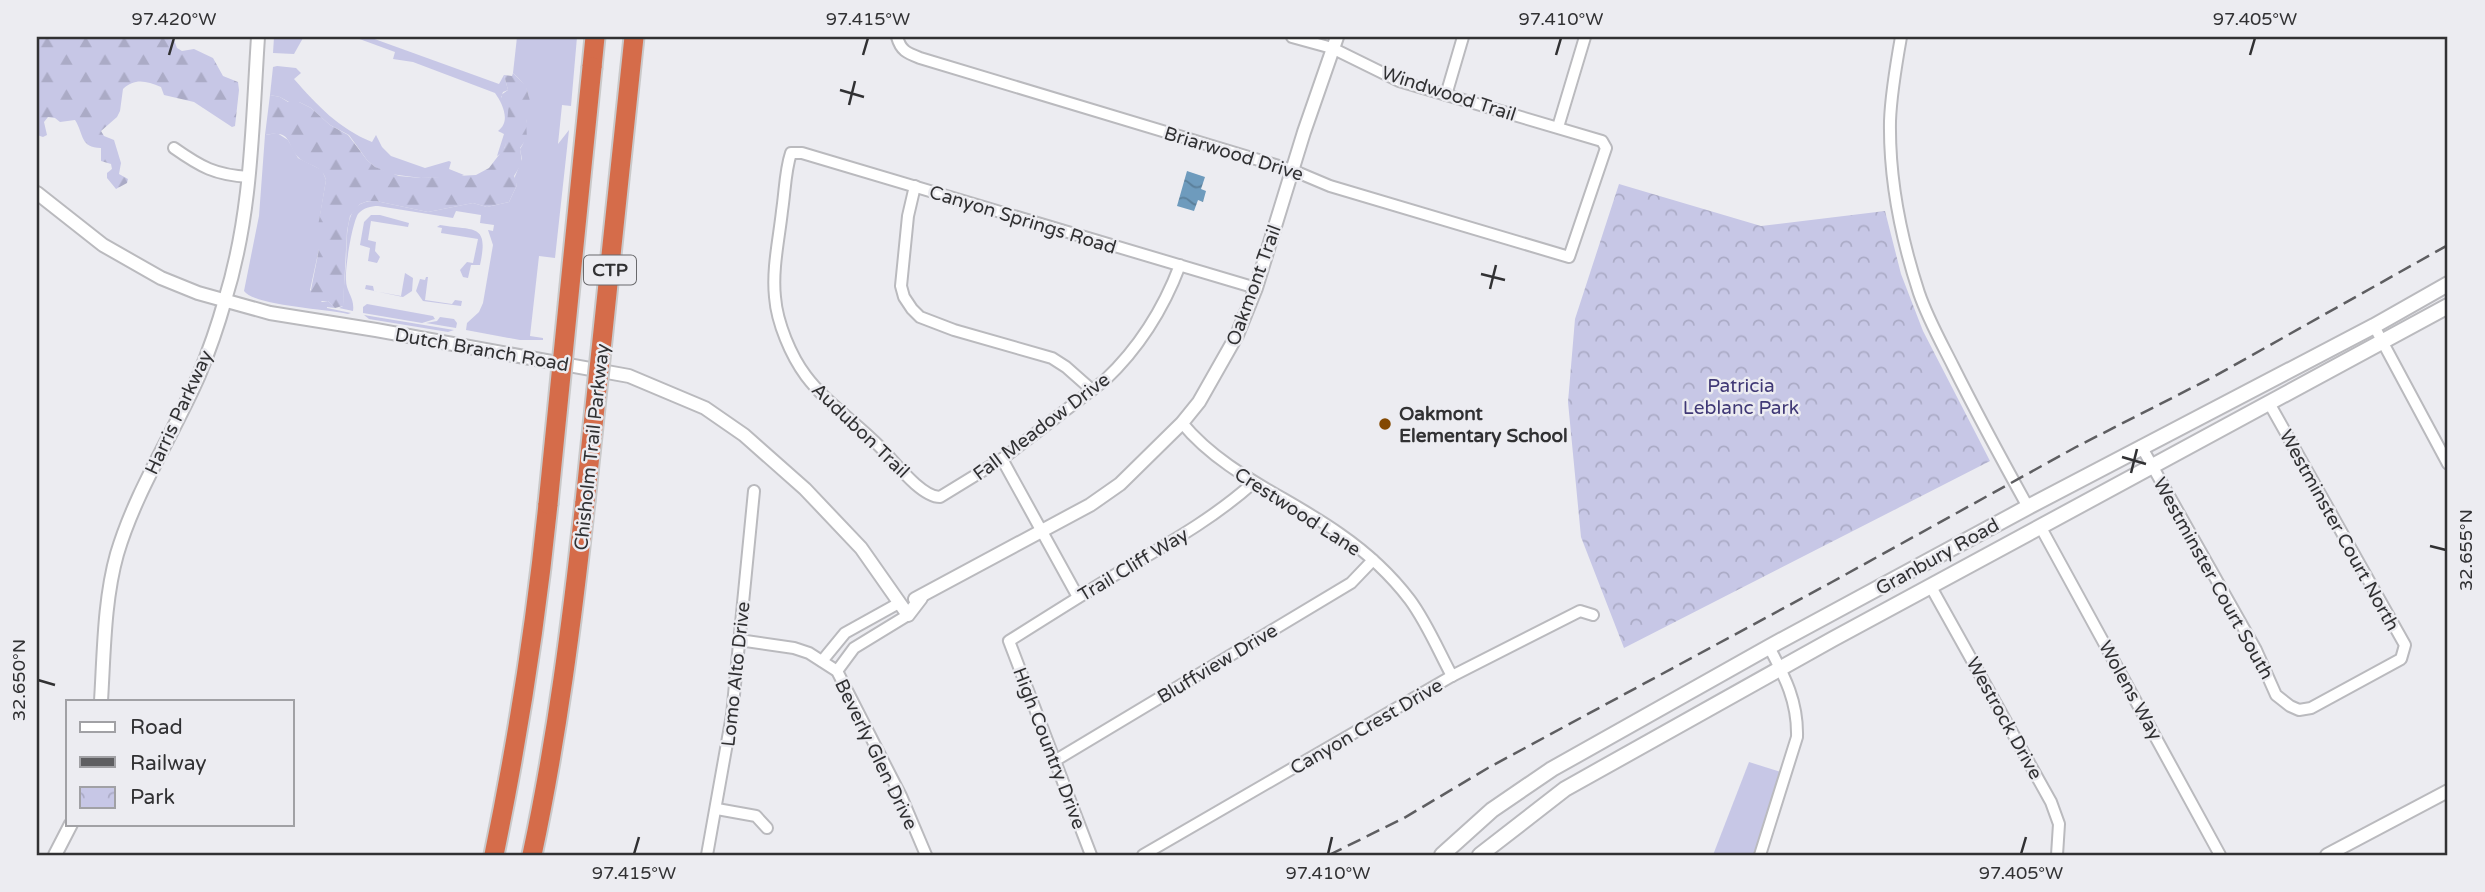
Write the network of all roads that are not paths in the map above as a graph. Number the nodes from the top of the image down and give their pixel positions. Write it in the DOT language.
graph roads {
  1 [pos="258,37"];
  2 [pos="595,37"];
  3 [pos="634,37"];
  4 [pos="1292,37"];
  5 [pos="1463,37"];
  6 [pos="1585,37"];
  7 [pos="1901,37"];
  8 [pos="899,42"];
  9 [pos="1334,43"];
  10 [pos="1446,95"];
  11 [pos="1559,127"];
  12 [pos="174,148"];
  13 [pos="790,153"];
  14 [pos="1293,170"];
  15 [pos="249,177"];
  16 [pos="915,186"];
  17 [pos="37,193"];
  18 [pos="1569,257"];
  19 [pos="1180,265"];
  20 [pos="2448,284"];
  21 [pos="1256,288"];
  22 [pos="225,302"];
  23 [pos="2448,306"];
  24 [pos="2374,326"];
  25 [pos="2382,341"];
  26 [pos="1092,390"];
  27 [pos="2269,403"];
  28 [pos="1182,423"];
  29 [pos="2141,446"];
  30 [pos="1002,459"];
  31 [pos="2448,464"];
  32 [pos="2152,466"];
  33 [pos="1253,483"];
  34 [pos="754,491"];
  35 [pos="931,497"];
  36 [pos="2028,506"];
  37 [pos="2074,508"];
  38 [pos="2040,526"];
  39 [pos="1042,530"];
  40 [pos="1999,549"];
  41 [pos="1373,560"];
  42 [pos="1931,587"];
  43 [pos="1078,597"];
  44 [pos="921,598"];
  45 [pos="899,603"];
  46 [pos="908,615"];
  47 [pos="1593,615"];
  48 [pos="739,640"];
  49 [pos="1009,641"];
  50 [pos="1769,648"];
  51 [pos="530,661"];
  52 [pos="822,662"];
  53 [pos="1780,668"];
  54 [pos="837,671"];
  55 [pos="1452,676"];
  56 [pos="101,700"];
  57 [pos="2290,706"];
  58 [pos="552,755"];
  59 [pos="1056,760"];
  60 [pos="1552,769"];
  61 [pos="1565,789"];
  62 [pos="2448,793"];
  63 [pos="717,809"];
  64 [pos="70,826"];
  65 [pos="767,828"];
  66 [pos="55,855"];
  67 [pos="481,855"];
  68 [pos="494,855"];
  69 [pos="532,855"];
  70 [pos="541,855"];
  71 [pos="707,855"];
  72 [pos="926,855"];
  73 [pos="1091,855"];
  74 [pos="1143,855"];
  75 [pos="1442,855"];
  76 [pos="1480,855"];
  77 [pos="1760,855"];
  78 [pos="2057,855"];
  79 [pos="2220,855"];
  80 [pos="2327,855"];
  1 -- 15 [label="street, Harris Parkway"];
  2 -- 51 [label="highway, Chisholm Trail Parkway / CTP, bridge"];
  3 -- 58 [label="highway, Chisholm Trail Parkway / CTP, bridge"];
  4 -- 9 [label="street, Windwood Trail"];
  5 -- 10 [label="street"];
  6 -- 11 [label="street"];
  7 -- 36 [label="street"];
  8 -- 14 [label="street, Briarwood Drive"];
  9 -- 10 [label="street, Windwood Trail"];
  9 -- 14 [label="street, Oakmont Trail"];
  10 -- 11 [label="street, Windwood Trail"];
  11 -- 18 [label="street, Windwood Trail"];
  12 -- 15 [label="street"];
  13 -- 16 [label="street, Canyon Springs Road"];
  13 -- 35 [label="street, Audubon Trail"];
  14 -- 18 [label="street, Briarwood Drive"];
  14 -- 21 [label="street, Oakmont Trail"];
  15 -- 22 [label="street, Harris Parkway"];
  16 -- 19 [label="street, Canyon Springs Road"];
  16 -- 26 [label="street"];
  17 -- 22 [label="street, Dutch Branch Road"];
  19 -- 21 [label="street, Canyon Springs Road"];
  19 -- 26 [label="street, Fall Meadow Drive"];
  20 -- 24 [label="main road, Granbury Road"];
  21 -- 28 [label="street, Oakmont Trail"];
  22 -- 45 [label="street, Dutch Branch Road"];
  22 -- 56 [label="street, Harris Parkway"];
  23 -- 25 [label="main road, Granbury Road"];
  24 -- 25 [label="street"];
  24 -- 29 [label="main road, Granbury Road"];
  25 -- 27 [label="main road, Granbury Road"];
  25 -- 31 [label="street"];
  26 -- 30 [label="street, Fall Meadow Drive"];
  27 -- 32 [label="main road, Granbury Road"];
  27 -- 57 [label="street, Westminster Court North"];
  28 -- 33 [label="street, Crestwood Lane"];
  28 -- 39 [label="street, Oakmont Trail"];
  29 -- 32 [label="street, Westminster Court South"];
  29 -- 36 [label="main road, Granbury Road"];
  30 -- 35 [label="street, Fall Meadow Drive"];
  30 -- 39 [label="street"];
  32 -- 37 [label="main road, Granbury Road"];
  32 -- 57 [label="street, Westminster Court South"];
  33 -- 41 [label="street, Crestwood Lane"];
  33 -- 43 [label="street, Trail Cliff Way"];
  34 -- 48 [label="street, Lomo Alto Drive"];
  36 -- 37 [label="main road"];
  36 -- 40 [label="main road"];
  36 -- 50 [label="main road, Granbury Road"];
  37 -- 38 [label="main road, Granbury Road"];
  38 -- 40 [label="main road, Granbury Road"];
  38 -- 79 [label="street, Wolens Way"];
  39 -- 43 [label="street"];
  39 -- 44 [label="street, Oakmont Trail"];
  40 -- 42 [label="main road, Granbury Road"];
  41 -- 55 [label="street, Crestwood Lane"];
  41 -- 59 [label="street, Bluffview Drive"];
  42 -- 53 [label="main road, Granbury Road"];
  42 -- 78 [label="street, Westrock Drive"];
  43 -- 49 [label="street, Trail Cliff Way"];
  44 -- 45 [label="street, Oakmont Trail"];
  44 -- 46 [label="street, Oakmont Trail"];
  45 -- 46 [label="street, Dutch Branch Road"];
  45 -- 52 [label="street, Oakmont Trail"];
  46 -- 54 [label="street, Oakmont Trail"];
  47 -- 55 [label="street, Canyon Crest Drive"];
  48 -- 52 [label="street, Beverly Glen Drive"];
  48 -- 63 [label="street, Lomo Alto Drive"];
  49 -- 59 [label="street, High Country Drive"];
  50 -- 53 [label="street"];
  50 -- 60 [label="main road, Granbury Road"];
  51 -- 67 [label="highway"];
  51 -- 68 [label="highway, Chisholm Trail Parkway / CTP"];
  52 -- 54 [label="street, Beverly Glen Drive"];
  53 -- 61 [label="main road, Granbury Road"];
  53 -- 77 [label="street"];
  54 -- 72 [label="street, Beverly Glen Drive"];
  55 -- 74 [label="street, Canyon Crest Drive"];
  58 -- 69 [label="highway, Chisholm Trail Parkway / CTP"];
  58 -- 70 [label="highway"];
  59 -- 73 [label="street, High Country Drive"];
  60 -- 61 [label="main road"];
  60 -- 75 [label="main road, Granbury Road"];
  61 -- 76 [label="main road, Granbury Road"];
  62 -- 80 [label="street"];
  63 -- 65 [label="street"];
  63 -- 71 [label="street, Lomo Alto Drive"];
  64 -- 66 [label="street"];
}
